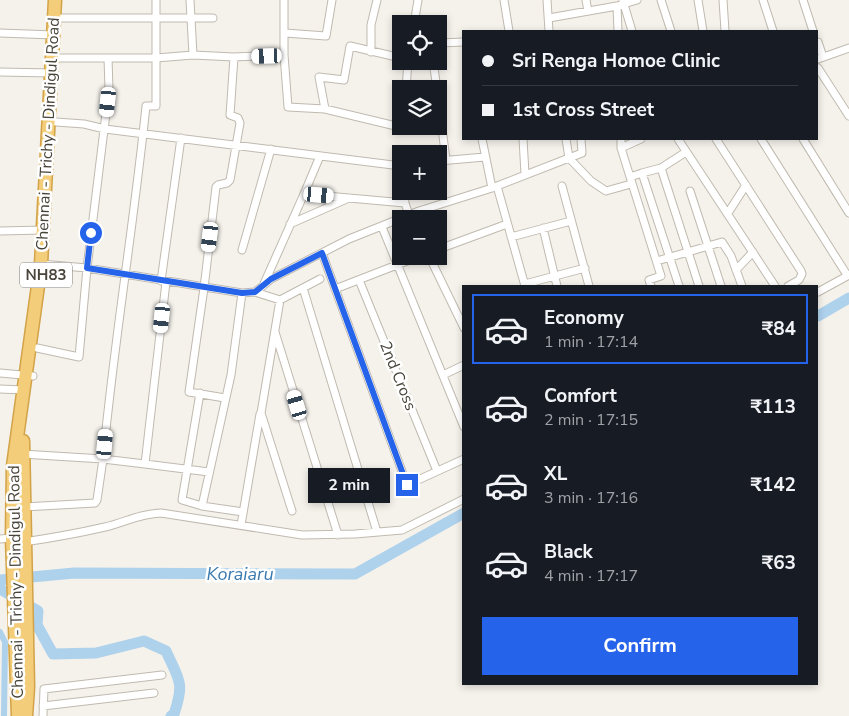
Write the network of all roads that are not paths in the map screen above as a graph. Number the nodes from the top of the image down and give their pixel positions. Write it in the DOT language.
graph roads {
  1 [pos="56,0"];
  2 [pos="62,0"];
  3 [pos="156,0"];
  4 [pos="190,0"];
  5 [pos="284,0"];
  6 [pos="332,0"];
  7 [pos="377,0"];
  8 [pos="417,0"];
  9 [pos="504,0"];
  10 [pos="547,0"];
  11 [pos="586,0"];
  12 [pos="637,0"];
  13 [pos="660,0"];
  14 [pos="698,0"];
  15 [pos="723,0"];
  16 [pos="763,0"];
  17 [pos="803,0"];
  18 [pos="621,3"];
  19 [pos="588,11"];
  20 [pos="415,15"];
  21 [pos="61,18"];
  22 [pos="191,18"];
  23 [pos="213,18"];
  24 [pos="550,18"];
  25 [pos="157,19"];
  26 [pos="509,30"];
  27 [pos="549,30"];
  28 [pos="618,30"];
  29 [pos="632,30"];
  30 [pos="671,30"];
  31 [pos="703,30"];
  32 [pos="725,30"];
  33 [pos="773,30"];
  34 [pos="813,30"];
  35 [pos="285,32"];
  36 [pos="0,33"];
  37 [pos="54,35"];
  38 [pos="462,42"];
  39 [pos="818,42"];
  40 [pos="447,43"];
  41 [pos="849,48"];
  42 [pos="371,52"];
  43 [pos="193,55"];
  44 [pos="284,56"];
  45 [pos="392,56"];
  46 [pos="234,57"];
  47 [pos="60,58"];
  48 [pos="108,58"];
  49 [pos="156,58"];
  50 [pos="820,58"];
  51 [pos="818,68"];
  52 [pos="0,72"];
  53 [pos="55,73"];
  54 [pos="325,109"];
  55 [pos="849,116"];
  56 [pos="56,122"];
  57 [pos="392,125"];
  58 [pos="105,129"];
  59 [pos="144,133"];
  60 [pos="181,138"];
  61 [pos="482,140"];
  62 [pos="523,140"];
  63 [pos="566,140"];
  64 [pos="581,140"];
  65 [pos="620,140"];
  66 [pos="638,140"];
  67 [pos="679,140"];
  68 [pos="717,140"];
  69 [pos="762,140"];
  70 [pos="803,140"];
  71 [pos="236,145"];
  72 [pos="621,148"];
  73 [pos="271,149"];
  74 [pos="686,152"];
  75 [pos="320,156"];
  76 [pos="485,157"];
  77 [pos="568,158"];
  78 [pos="447,160"];
  79 [pos="392,165"];
  80 [pos="661,168"];
  81 [pos="642,173"];
  82 [pos="525,174"];
  83 [pos="631,180"];
  84 [pos="746,185"];
  85 [pos="562,186"];
  86 [pos="494,187"];
  87 [pos="690,191"];
  88 [pos="304,194"];
  89 [pos="350,198"];
  90 [pos="405,200"];
  91 [pos="405,203"];
  92 [pos="407,210"];
  93 [pos="427,210"];
  94 [pos="728,213"];
  95 [pos="849,213"];
  96 [pos="571,221"];
  97 [pos="392,223"];
  98 [pos="290,224"];
  99 [pos="507,224"];
  100 [pos="382,227"];
  101 [pos="543,228"];
  102 [pos="44,230"];
  103 [pos="0,231"];
  104 [pos="511,237"];
  105 [pos="707,245"];
  106 [pos="447,246"];
  107 [pos="242,250"];
  108 [pos="688,251"];
  109 [pos="753,252"];
  110 [pos="322,253"];
  111 [pos="669,257"];
  112 [pos="657,261"];
  113 [pos="44,264"];
  114 [pos="433,265"];
  115 [pos="398,266"];
  116 [pos="87,268"];
  117 [pos="585,268"];
  118 [pos="736,270"];
  119 [pos="126,275"];
  120 [pos="848,275"];
  121 [pos="554,276"];
  122 [pos="320,279"];
  123 [pos="360,280"];
  124 [pos="164,281"];
  125 [pos="525,285"];
  126 [pos="557,285"];
  127 [pos="589,285"];
  128 [pos="651,285"];
  129 [pos="679,285"];
  130 [pos="699,285"];
  131 [pos="721,285"];
  132 [pos="742,285"];
  133 [pos="774,285"];
  134 [pos="790,285"];
  135 [pos="263,286"];
  136 [pos="204,288"];
  137 [pos="303,288"];
  138 [pos="335,289"];
  139 [pos="255,292"];
  140 [pos="818,292"];
  141 [pos="242,293"];
  142 [pos="280,300"];
  143 [pos="462,324"];
  144 [pos="274,331"];
  145 [pos="37,348"];
  146 [pos="462,366"];
  147 [pos="0,373"];
  148 [pos="30,375"];
  149 [pos="443,375"];
  150 [pos="0,388"];
  151 [pos="24,390"];
  152 [pos="200,394"];
  153 [pos="225,398"];
  154 [pos="261,413"];
  155 [pos="462,422"];
  156 [pos="22,454"];
  157 [pos="103,459"];
  158 [pos="462,460"];
  159 [pos="146,464"];
  160 [pos="188,470"];
  161 [pos="209,472"];
  162 [pos="437,472"];
  163 [pos="462,500"];
  164 [pos="202,506"];
  165 [pos="24,507"];
  166 [pos="292,511"];
  167 [pos="243,512"];
  168 [pos="241,525"];
  169 [pos="377,532"];
  170 [pos="338,535"];
  171 [pos="15,542"];
  172 [pos="22,647"];
  173 [pos="162,675"];
  174 [pos="154,693"];
  175 [pos="44,706"];
  176 [pos="18,716"];
  177 [pos="26,716"];
  178 [pos="43,716"];
  1 -- 37 [label="highway, Chennai - Trichy - Dindigul Road / NH83"];
  2 -- 21 [label="highway, Chennai - Trichy - Dindigul Road / NH83"];
  3 -- 25 [label="street"];
  4 -- 22 [label="street"];
  5 -- 35 [label="street"];
  6 -- 35 [label="street"];
  7 -- 42 [label="street"];
  8 -- 20 [label="street"];
  9 -- 26 [label="street"];
  10 -- 24 [label="street"];
  11 -- 19 [label="street"];
  12 -- 18 [label="street"];
  13 -- 30 [label="street"];
  14 -- 31 [label="street"];
  15 -- 32 [label="street"];
  16 -- 33 [label="street"];
  17 -- 34 [label="street"];
  18 -- 19 [label="street"];
  18 -- 28 [label="street"];
  18 -- 29 [label="street"];
  19 -- 24 [label="street"];
  21 -- 25 [label="street"];
  21 -- 47 [label="highway, Chennai - Trichy - Dindigul Road / NH83"];
  22 -- 23 [label="street"];
  22 -- 25 [label="street"];
  22 -- 43 [label="street"];
  24 -- 27 [label="street"];
  25 -- 49 [label="street"];
  35 -- 44 [label="street"];
  36 -- 37 [label="street"];
  37 -- 53 [label="highway, Chennai - Trichy - Dindigul Road / NH83"];
  38 -- 40 [label="street"];
  39 -- 50 [label="street"];
  41 -- 50 [label="street"];
  42 -- 45 [label="street"];
  42 -- 54 [label="street"];
  43 -- 46 [label="street"];
  43 -- 49 [label="street"];
  44 -- 46 [label="street"];
  44 -- 54 [label="street"];
  46 -- 71 [label="street"];
  47 -- 48 [label="street"];
  47 -- 53 [label="highway, Chennai - Trichy - Dindigul Road / NH83"];
  48 -- 49 [label="street"];
  48 -- 58 [label="street"];
  49 -- 59 [label="street"];
  51 -- 55 [label="street"];
  52 -- 53 [label="street"];
  53 -- 56 [label="highway, Chennai - Trichy - Dindigul Road / NH83"];
  53 -- 102 [label="highway, Chennai - Trichy - Dindigul Road / NH83"];
  54 -- 57 [label="street"];
  56 -- 58 [label="street"];
  56 -- 113 [label="highway, Chennai - Trichy - Dindigul Road / NH83"];
  58 -- 59 [label="street"];
  58 -- 116 [label="street"];
  59 -- 60 [label="street"];
  59 -- 119 [label="street"];
  60 -- 71 [label="street"];
  60 -- 124 [label="street"];
  61 -- 76 [label="street"];
  62 -- 82 [label="street"];
  63 -- 77 [label="street"];
  64 -- 77 [label="street"];
  65 -- 72 [label="street"];
  66 -- 72 [label="street"];
  67 -- 74 [label="street"];
  68 -- 84 [label="street"];
  69 -- 120 [label="street"];
  70 -- 95 [label="street"];
  71 -- 73 [label="street"];
  71 -- 136 [label="street"];
  72 -- 83 [label="street"];
  73 -- 75 [label="street"];
  73 -- 107 [label="street"];
  74 -- 80 [label="street"];
  74 -- 94 [label="street"];
  75 -- 79 [label="street"];
  75 -- 88 [label="street"];
  76 -- 78 [label="street"];
  76 -- 86 [label="street"];
  77 -- 82 [label="street"];
  77 -- 83 [label="street"];
  80 -- 81 [label="street"];
  80 -- 108 [label="street"];
  81 -- 83 [label="street"];
  81 -- 111 [label="street"];
  82 -- 86 [label="street"];
  83 -- 112 [label="street"];
  84 -- 94 [label="street"];
  84 -- 134 [label="street"];
  85 -- 96 [label="street"];
  86 -- 93 [label="street"];
  86 -- 99 [label="street"];
  87 -- 105 [label="street"];
  88 -- 89 [label="street"];
  88 -- 98 [label="street"];
  89 -- 91 [label="street"];
  89 -- 98 [label="street"];
  90 -- 91 [label="street"];
  91 -- 92 [label="street"];
  94 -- 109 [label="street"];
  96 -- 101 [label="street"];
  96 -- 117 [label="street"];
  97 -- 100 [label="street"];
  98 -- 135 [label="street"];
  99 -- 104 [label="street"];
  99 -- 106 [label="street"];
  100 -- 110 [label="street"];
  100 -- 115 [label="street"];
  101 -- 104 [label="street"];
  101 -- 121 [label="street"];
  102 -- 103 [label="street"];
  102 -- 113 [label="highway, Chennai - Trichy - Dindigul Road / NH83"];
  104 -- 125 [label="street"];
  105 -- 108 [label="street"];
  105 -- 118 [label="street"];
  105 -- 131 [label="street"];
  108 -- 111 [label="street"];
  108 -- 130 [label="street"];
  109 -- 118 [label="street"];
  109 -- 133 [label="street"];
  110 -- 135 [label="street"];
  110 -- 138 [label="street"];
  111 -- 112 [label="street"];
  111 -- 129 [label="street"];
  112 -- 128 [label="street"];
  113 -- 116 [label="street"];
  113 -- 145 [label="highway, Chennai - Trichy - Dindigul Road / NH83"];
  113 -- 148 [label="highway, Chennai - Trichy - Dindigul Road / NH83"];
  114 -- 143 [label="street"];
  115 -- 123 [label="street"];
  115 -- 149 [label="street"];
  116 -- 119 [label="street"];
  116 -- 145 [label="street"];
  117 -- 121 [label="street"];
  117 -- 127 [label="street"];
  118 -- 132 [label="street"];
  119 -- 124 [label="street"];
  119 -- 157 [label="street"];
  120 -- 140 [label="street"];
  121 -- 125 [label="street"];
  121 -- 126 [label="street"];
  122 -- 137 [label="street"];
  123 -- 138 [label="street"];
  123 -- 162 [label="street, 2nd Cross"];
  124 -- 136 [label="street"];
  124 -- 159 [label="street"];
  135 -- 139 [label="street"];
  136 -- 141 [label="street"];
  136 -- 152 [label="street"];
  137 -- 142 [label="street"];
  137 -- 169 [label="street"];
  138 -- 162 [label="street"];
  139 -- 141 [label="street"];
  139 -- 142 [label="street"];
  141 -- 153 [label="street"];
  142 -- 144 [label="street"];
  144 -- 154 [label="street"];
  144 -- 170 [label="street"];
  145 -- 148 [label="highway, Chennai - Trichy - Dindigul Road / NH83"];
  146 -- 149 [label="street"];
  147 -- 148 [label="street"];
  148 -- 151 [label="highway, Chennai - Trichy - Dindigul Road / NH83"];
  148 -- 156 [label="highway, Chennai - Trichy - Dindigul Road / NH83"];
  149 -- 155 [label="street"];
  150 -- 151 [label="street"];
  151 -- 171 [label="highway, Chennai - Trichy - Dindigul Road / NH83"];
  152 -- 153 [label="street"];
  152 -- 160 [label="street"];
  153 -- 161 [label="street"];
  154 -- 166 [label="street"];
  154 -- 167 [label="street"];
  156 -- 157 [label="street"];
  156 -- 165 [label="highway, Chennai - Trichy - Dindigul Road / NH83"];
  157 -- 159 [label="street"];
  157 -- 165 [label="street"];
  158 -- 162 [label="street"];
  159 -- 160 [label="street"];
  160 -- 161 [label="street"];
  160 -- 164 [label="street"];
  161 -- 164 [label="street"];
  163 -- 169 [label="street"];
  164 -- 167 [label="street"];
  165 -- 171 [label="highway, Chennai - Trichy - Dindigul Road / NH83"];
  167 -- 168 [label="street"];
  168 -- 170 [label="street"];
  168 -- 171 [label="street"];
  169 -- 170 [label="street"];
  171 -- 172 [label="highway, Chennai - Trichy - Dindigul Road / NH83"];
  172 -- 176 [label="highway, Chennai - Trichy - Dindigul Road"];
  172 -- 177 [label="highway, Chennai - Trichy - Dindigul Road / NH83"];
  173 -- 175 [label="street"];
  174 -- 175 [label="street"];
  175 -- 178 [label="street"];
}
